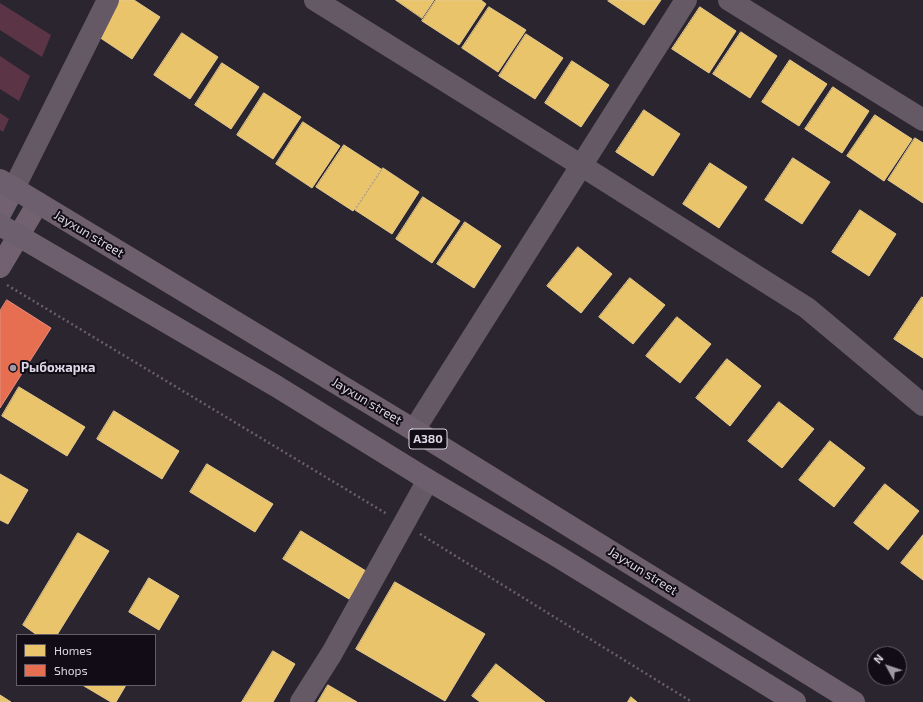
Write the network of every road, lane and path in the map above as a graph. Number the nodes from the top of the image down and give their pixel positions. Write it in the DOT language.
graph roads {
  1 [pos="108,0"];
  2 [pos="315,0"];
  3 [pos="686,0"];
  4 [pos="729,0"];
  5 [pos="923,120"];
  6 [pos="582,166"];
  7 [pos="7,184"];
  8 [pos="38,203"];
  9 [pos="0,214"];
  10 [pos="0,225"];
  11 [pos="19,237"];
  12 [pos="2,275"];
  13 [pos="923,405"];
  14 [pos="414,430"];
  15 [pos="428,480"];
  16 [pos="404,524"];
  17 [pos="301,702"];
  18 [pos="692,702"];
  19 [pos="795,702"];
  20 [pos="854,702"];
  1 -- 7 [label="street"];
  2 -- 6 [label="street"];
  3 -- 6 [label="street"];
  4 -- 5 [label="street"];
  6 -- 13 [label="street"];
  6 -- 14 [label="street"];
  7 -- 8 [label="highway, Jayxun street / A380"];
  7 -- 9 [label="main road"];
  8 -- 11 [label="main road"];
  8 -- 14 [label="highway, Jayxun street / A380"];
  10 -- 11 [label="highway, A380"];
  11 -- 12 [label="main road"];
  11 -- 15 [label="highway, A380"];
  12 -- 16 [label="path"];
  14 -- 20 [label="highway, Jayxun street / A380"];
  15 -- 16 [label="street"];
  15 -- 19 [label="highway, A380"];
  16 -- 17 [label="street"];
  16 -- 18 [label="path"];
}
